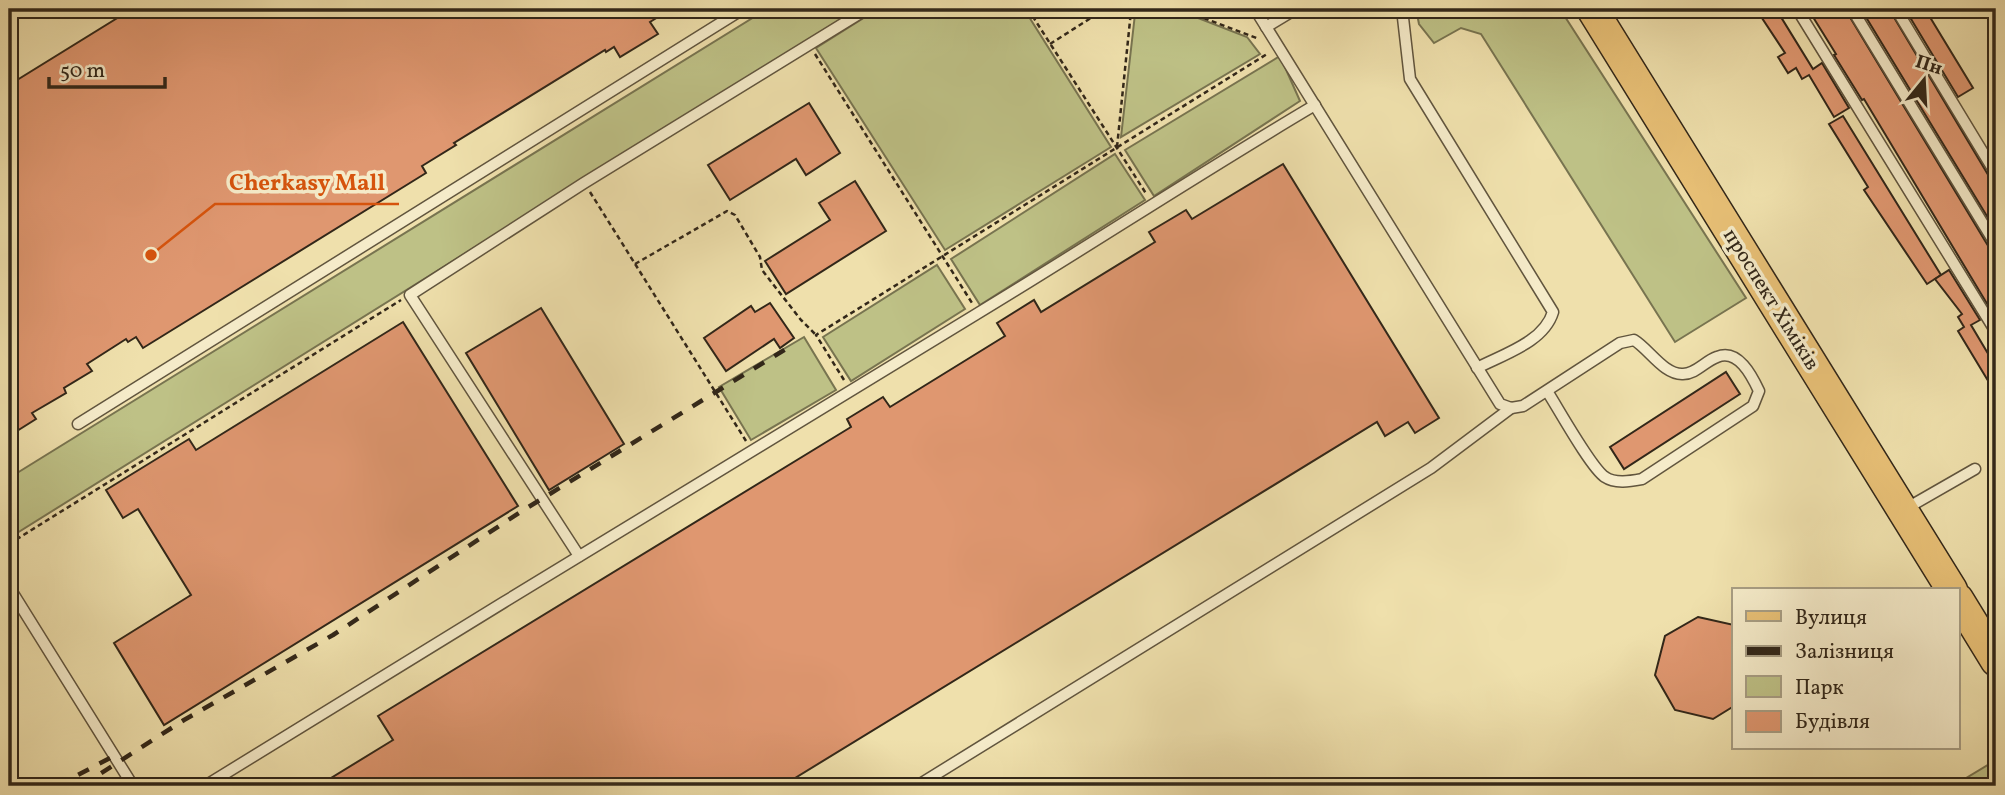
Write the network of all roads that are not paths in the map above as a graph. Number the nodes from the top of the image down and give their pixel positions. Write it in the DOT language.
graph roads {
  1 [pos="743,9"];
  2 [pos="867,9"];
  3 [pos="1255,9"];
  4 [pos="1296,9"];
  5 [pos="1402,9"];
  6 [pos="1592,9"];
  7 [pos="1797,9"];
  8 [pos="1852,9"];
  9 [pos="1896,9"];
  10 [pos="1266,27"];
  11 [pos="1315,105"];
  12 [pos="1996,174"];
  13 [pos="1996,245"];
  14 [pos="1996,332"];
  15 [pos="1477,368"];
  16 [pos="1547,391"];
  17 [pos="1511,408"];
  18 [pos="78,424"];
  19 [pos="1975,468"];
  20 [pos="1903,510"];
  21 [pos="579,556"];
  22 [pos="9,587"];
  23 [pos="1951,588"];
  24 [pos="1960,602"];
  25 [pos="1996,661"];
  26 [pos="133,786"];
  27 [pos="205,786"];
  28 [pos="917,786"];
  1 -- 18 [label="lane"];
  2 -- 21 [label="lane"];
  3 -- 10 [label="lane"];
  4 -- 10 [label="lane"];
  5 -- 15 [label="lane"];
  6 -- 20 [label="main road, проспект Хіміків"];
  7 -- 14 [label="lane"];
  8 -- 13 [label="lane"];
  9 -- 12 [label="lane"];
  10 -- 11 [label="lane"];
  11 -- 15 [label="lane"];
  11 -- 21 [label="lane"];
  15 -- 17 [label="lane"];
  16 -- 16 [label="lane"];
  16 -- 17 [label="lane"];
  17 -- 28 [label="lane"];
  19 -- 20 [label="lane"];
  20 -- 23 [label="main road, проспект Хіміків"];
  21 -- 27 [label="lane"];
  22 -- 26 [label="lane"];
  24 -- 25 [label="main road"];
}
